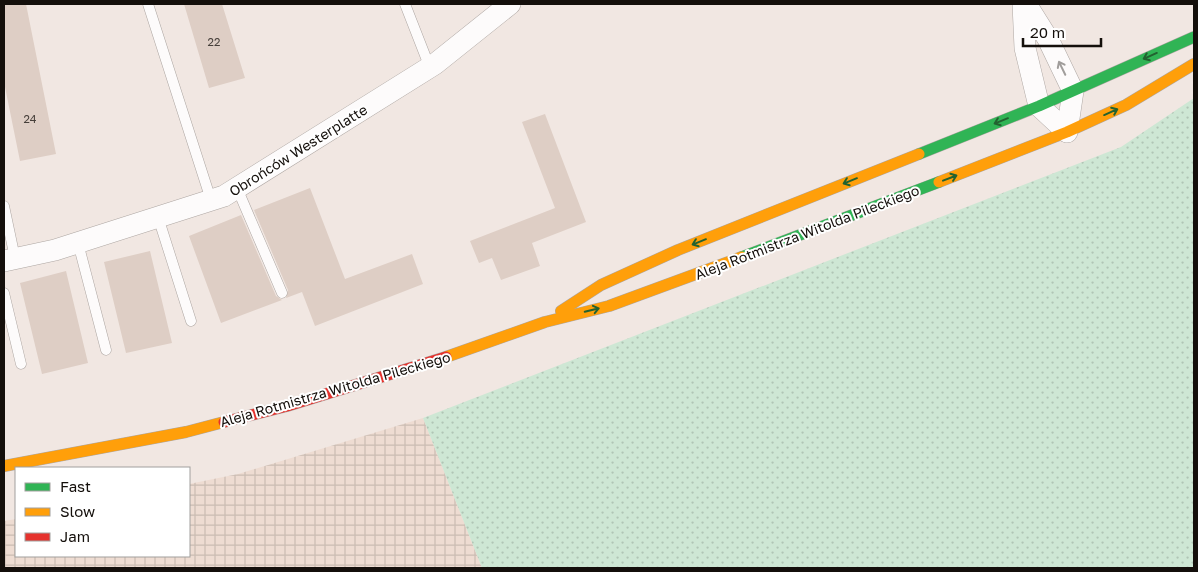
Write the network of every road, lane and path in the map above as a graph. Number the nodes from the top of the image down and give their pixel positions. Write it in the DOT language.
graph roads {
  1 [pos="148,4"];
  2 [pos="404,4"];
  3 [pos="510,4"];
  4 [pos="1023,4"];
  5 [pos="1026,4"];
  6 [pos="1194,37"];
  7 [pos="1194,64"];
  8 [pos="430,68"];
  9 [pos="1073,91"];
  10 [pos="1039,106"];
  11 [pos="1067,132"];
  12 [pos="237,188"];
  13 [pos="211,200"];
  14 [pos="4,206"];
  15 [pos="158,217"];
  16 [pos="78,243"];
  17 [pos="9,259"];
  18 [pos="4,293"];
  19 [pos="282,293"];
  20 [pos="191,321"];
  21 [pos="545,322"];
  22 [pos="106,350"];
  23 [pos="20,364"];
  24 [pos="4,466"];
  1 -- 13 [label="lane"];
  2 -- 8 [label="lane"];
  3 -- 8 [label="street, Obrońców Westerplatte"];
  4 -- 10 [label="street"];
  9 -- 5 [label="street, one-way"];
  6 -- 9 [label="street, Aleja Rotmistrza Witolda Pileckiego, one-way"];
  11 -- 7 [label="street, Aleja Rotmistrza Witolda Pileckiego, one-way"];
  8 -- 12 [label="street, Obrońców Westerplatte"];
  9 -- 10 [label="street, Aleja Rotmistrza Witolda Pileckiego"];
  9 -- 11 [label="street"];
  10 -- 11 [label="street"];
  10 -- 21 [label="street, Aleja Rotmistrza Witolda Pileckiego, one-way"];
  21 -- 11 [label="street, Aleja Rotmistrza Witolda Pileckiego, one-way"];
  12 -- 13 [label="street, Obrońców Westerplatte"];
  12 -- 19 [label="lane"];
  13 -- 15 [label="street, Obrońców Westerplatte"];
  14 -- 17 [label="lane"];
  15 -- 16 [label="street, Obrońców Westerplatte"];
  15 -- 20 [label="lane"];
  16 -- 17 [label="street, Obrońców Westerplatte"];
  16 -- 22 [label="lane"];
  18 -- 23 [label="lane"];
  21 -- 24 [label="street, Aleja Rotmistrza Witolda Pileckiego"];
}
